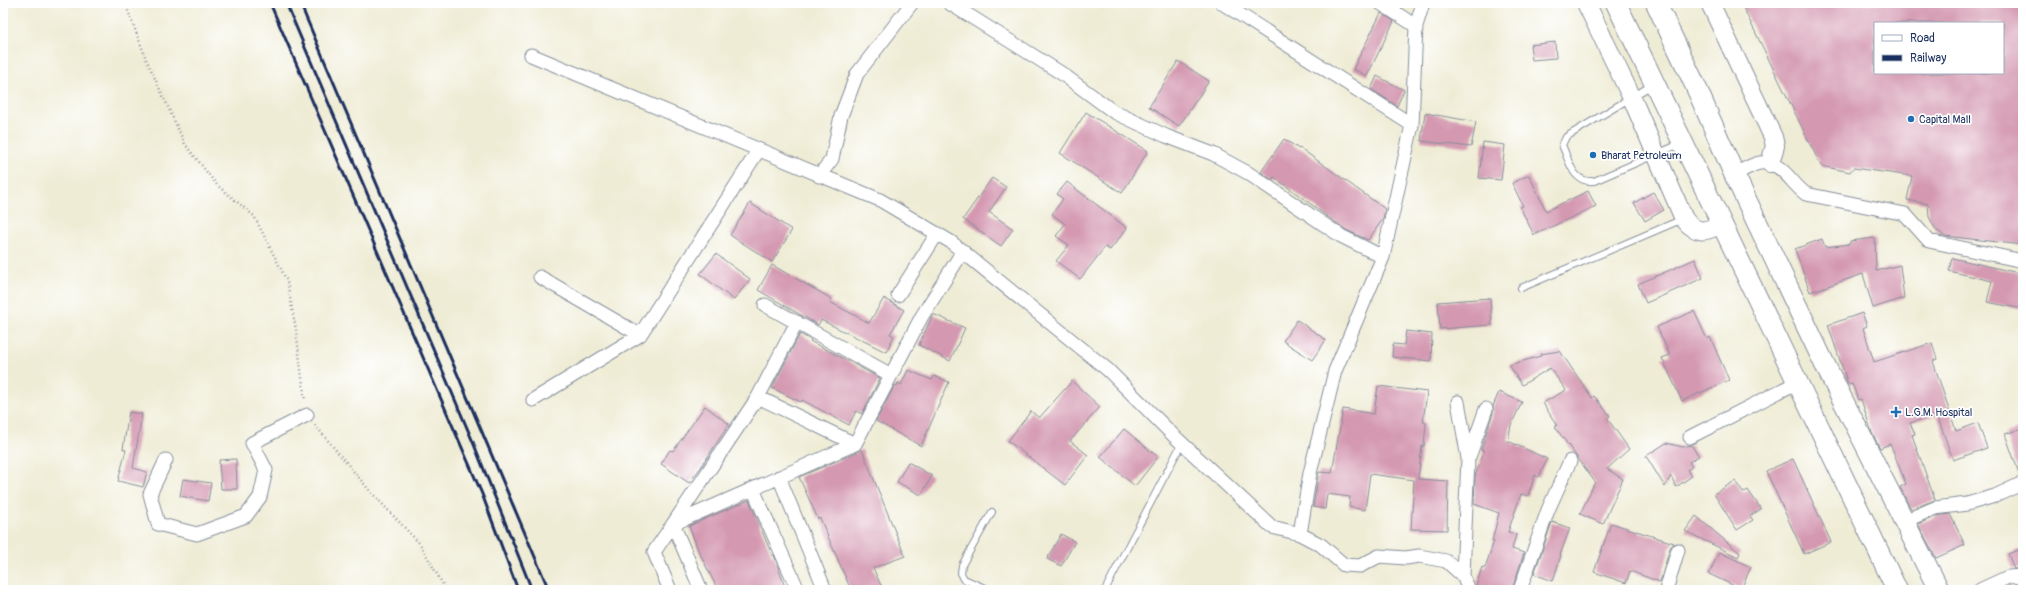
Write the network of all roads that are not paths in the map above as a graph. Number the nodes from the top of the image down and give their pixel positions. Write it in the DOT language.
graph roads {
  1 [pos="912,3"];
  2 [pos="949,3"];
  3 [pos="1222,3"];
  4 [pos="1380,3"];
  5 [pos="1586,3"];
  6 [pos="1616,3"];
  7 [pos="1656,3"];
  8 [pos="1710,3"];
  9 [pos="1419,5"];
  10 [pos="1416,26"];
  11 [pos="531,56"];
  12 [pos="1655,83"];
  13 [pos="1631,96"];
  14 [pos="1412,125"];
  15 [pos="1683,142"];
  16 [pos="758,150"];
  17 [pos="1657,155"];
  18 [pos="1770,163"];
  19 [pos="1734,174"];
  20 [pos="819,176"];
  21 [pos="1684,219"];
  22 [pos="1722,224"];
  23 [pos="937,234"];
  24 [pos="963,251"];
  25 [pos="1383,257"];
  26 [pos="2023,261"];
  27 [pos="540,277"];
  28 [pos="1520,288"];
  29 [pos="898,295"];
  30 [pos="765,305"];
  31 [pos="797,322"];
  32 [pos="640,335"];
  33 [pos="891,375"];
  34 [pos="1796,383"];
  35 [pos="758,397"];
  36 [pos="533,400"];
  37 [pos="1458,402"];
  38 [pos="1486,409"];
  39 [pos="307,415"];
  40 [pos="1690,437"];
  41 [pos="1182,443"];
  42 [pos="855,444"];
  43 [pos="1468,458"];
  44 [pos="166,460"];
  45 [pos="1570,461"];
  46 [pos="779,477"];
  47 [pos="2023,483"];
  48 [pos="753,489"];
  49 [pos="992,512"];
  50 [pos="1902,522"];
  51 [pos="673,524"];
  52 [pos="1300,534"];
  53 [pos="1678,550"];
  54 [pos="1463,576"];
  55 [pos="2023,576"];
  56 [pos="670,590"];
  57 [pos="701,590"];
  58 [pos="798,590"];
  59 [pos="826,590"];
  60 [pos="989,590"];
  61 [pos="1104,590"];
  62 [pos="1469,590"];
  63 [pos="1520,590"];
  64 [pos="1666,590"];
  65 [pos="1897,590"];
  66 [pos="1938,590"];
  67 [pos="1980,590"];
  1 -- 20 [label="street"];
  2 -- 25 [label="street"];
  3 -- 14 [label="street"];
  4 -- 10 [label="street"];
  5 -- 13 [label="street"];
  6 -- 12 [label="main road"];
  7 -- 19 [label="main road"];
  8 -- 18 [label="street"];
  9 -- 10 [label="street"];
  10 -- 14 [label="street"];
  11 -- 16 [label="street"];
  12 -- 13 [label="lane"];
  12 -- 15 [label="main road"];
  13 -- 17 [label="street"];
  13 -- 17 [label="lane"];
  14 -- 25 [label="street"];
  15 -- 17 [label="lane"];
  15 -- 22 [label="main road"];
  16 -- 20 [label="street"];
  16 -- 32 [label="street"];
  17 -- 21 [label="street"];
  18 -- 19 [label="street"];
  18 -- 26 [label="street"];
  19 -- 50 [label="main road"];
  20 -- 23 [label="street"];
  21 -- 22 [label="street"];
  21 -- 28 [label="lane"];
  22 -- 34 [label="main road"];
  23 -- 24 [label="street"];
  23 -- 29 [label="street"];
  24 -- 33 [label="street"];
  24 -- 41 [label="street"];
  25 -- 52 [label="street"];
  27 -- 32 [label="street"];
  30 -- 31 [label="street"];
  31 -- 33 [label="street"];
  31 -- 35 [label="street"];
  32 -- 36 [label="street"];
  33 -- 42 [label="street"];
  34 -- 40 [label="street"];
  34 -- 65 [label="main road"];
  35 -- 42 [label="street"];
  35 -- 51 [label="street"];
  37 -- 43 [label="street"];
  38 -- 43 [label="street"];
  39 -- 44 [label="street"];
  41 -- 52 [label="street"];
  41 -- 61 [label="lane"];
  42 -- 46 [label="street"];
  43 -- 54 [label="street"];
  45 -- 63 [label="street"];
  46 -- 48 [label="street"];
  46 -- 59 [label="street"];
  47 -- 50 [label="street"];
  48 -- 51 [label="street"];
  48 -- 58 [label="street"];
  49 -- 60 [label="lane"];
  50 -- 66 [label="main road"];
  51 -- 56 [label="street"];
  51 -- 57 [label="street"];
  52 -- 54 [label="street"];
  53 -- 64 [label="street"];
  54 -- 62 [label="street"];
  55 -- 67 [label="street"];
}
